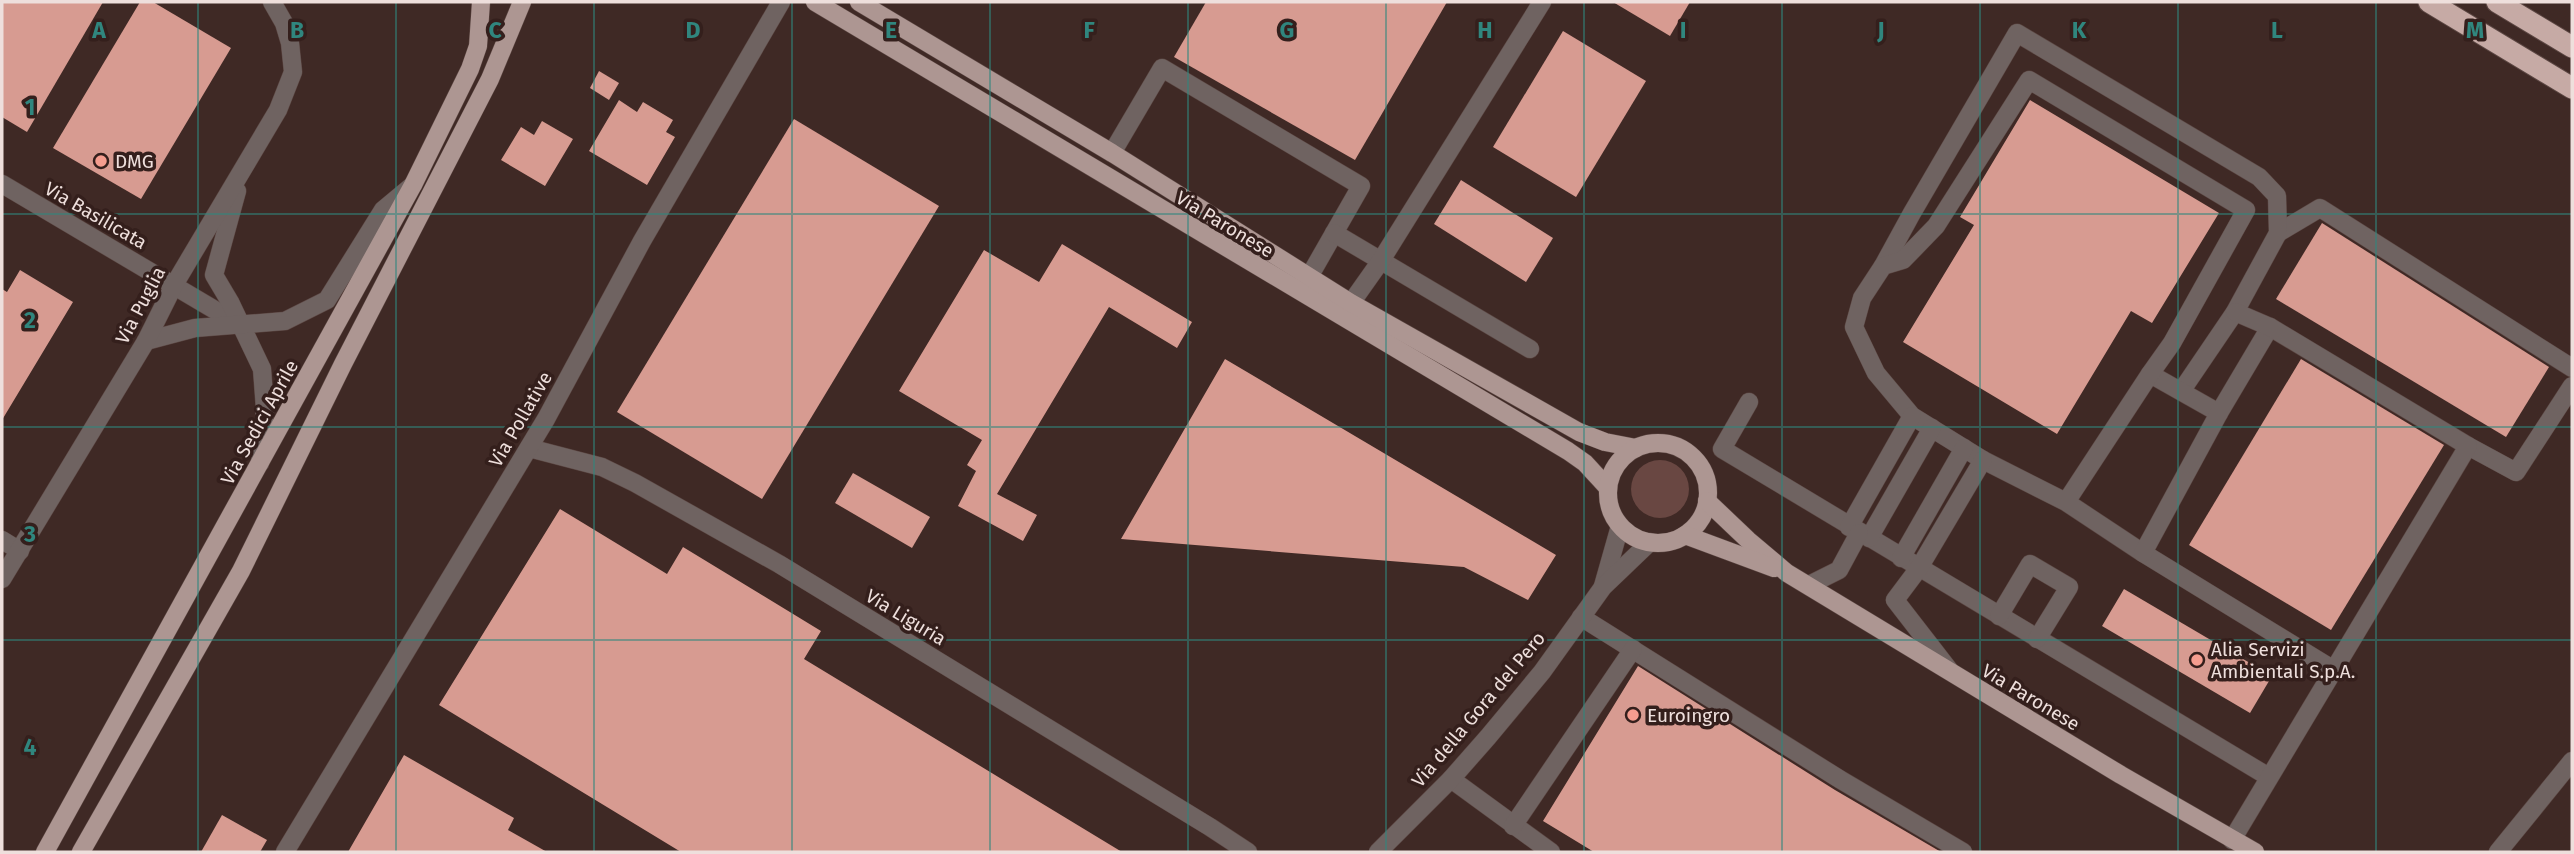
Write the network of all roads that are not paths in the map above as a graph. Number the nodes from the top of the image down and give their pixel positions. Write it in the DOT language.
graph roads {
  1 [pos="272,2"];
  2 [pos="481,2"];
  3 [pos="522,2"];
  4 [pos="781,2"];
  5 [pos="816,2"];
  6 [pos="859,2"];
  7 [pos="1542,2"];
  8 [pos="2429,2"];
  9 [pos="2497,2"];
  10 [pos="2572,47"];
  11 [pos="2572,88"];
  12 [pos="1112,153"];
  13 [pos="243,168"];
  14 [pos="2,184"];
  15 [pos="413,186"];
  16 [pos="1334,233"];
  17 [pos="2278,233"];
  18 [pos="1380,262"];
  19 [pos="1884,265"];
  20 [pos="1309,277"];
  21 [pos="174,285"];
  22 [pos="1351,303"];
  23 [pos="2235,312"];
  24 [pos="242,326"];
  25 [pos="2270,327"];
  26 [pos="146,341"];
  27 [pos="1530,349"];
  28 [pos="2572,368"];
  29 [pos="2150,374"];
  30 [pos="2572,386"];
  31 [pos="2182,390"];
  32 [pos="1749,402"];
  33 [pos="2219,413"];
  34 [pos="1912,416"];
  35 [pos="1933,428"];
  36 [pos="2468,446"];
  37 [pos="529,448"];
  38 [pos="1636,448"];
  39 [pos="1964,448"];
  40 [pos="1983,460"];
  41 [pos="260,466"];
  42 [pos="1608,488"];
  43 [pos="1707,501"];
  44 [pos="2066,502"];
  45 [pos="1620,526"];
  46 [pos="1859,533"];
  47 [pos="1685,535"];
  48 [pos="2,540"];
  49 [pos="1650,542"];
  50 [pos="20,551"];
  51 [pos="2143,553"];
  52 [pos="1901,558"];
  53 [pos="1919,568"];
  54 [pos="1787,573"];
  55 [pos="2,579"];
  56 [pos="1809,585"];
  57 [pos="1603,587"];
  58 [pos="1999,616"];
  59 [pos="1581,617"];
  60 [pos="2038,639"];
  61 [pos="1639,653"];
  62 [pos="2334,670"];
  63 [pos="1953,675"];
  64 [pos="2572,761"];
  65 [pos="2269,777"];
  66 [pos="1451,779"];
  67 [pos="1513,826"];
  68 [pos="2232,840"];
  69 [pos="46,852"];
  70 [pos="81,852"];
  71 [pos="285,852"];
  72 [pos="1248,852"];
  73 [pos="1378,852"];
  74 [pos="1551,852"];
  75 [pos="1963,852"];
  76 [pos="2255,852"];
  77 [pos="2498,852"];
  1 -- 13 [label="street, Via Puglia"];
  2 -- 15 [label="main road, Via Sedici Aprile"];
  3 -- 70 [label="main road"];
  4 -- 37 [label="street, Via Pollative"];
  5 -- 42 [label="main road, Via Paronese"];
  6 -- 12 [label="main road, Via Paronese"];
  7 -- 18 [label="street"];
  8 -- 11 [label="highway"];
  9 -- 10 [label="highway"];
  12 -- 16 [label="street"];
  12 -- 20 [label="main road, Via Paronese"];
  13 -- 21 [label="street, Via Puglia"];
  13 -- 24 [label="street"];
  14 -- 21 [label="street, Via Basilicata"];
  15 -- 24 [label="street"];
  15 -- 41 [label="main road, Via Sedici Aprile"];
  16 -- 18 [label="street"];
  16 -- 20 [label="street"];
  17 -- 19 [label="street"];
  17 -- 23 [label="street"];
  17 -- 28 [label="street"];
  18 -- 22 [label="street"];
  18 -- 27 [label="street"];
  19 -- 29 [label="street"];
  19 -- 34 [label="street"];
  20 -- 22 [label="main road, Via Paronese"];
  21 -- 24 [label="street, Via Basilicata"];
  21 -- 26 [label="street, Via Puglia"];
  22 -- 38 [label="main road, Via Paronese"];
  23 -- 25 [label="street"];
  23 -- 31 [label="street"];
  24 -- 26 [label="street"];
  24 -- 41 [label="street"];
  25 -- 33 [label="street"];
  25 -- 36 [label="street"];
  26 -- 50 [label="street, Via Puglia"];
  29 -- 31 [label="street"];
  29 -- 44 [label="street"];
  30 -- 36 [label="street"];
  31 -- 33 [label="street"];
  32 -- 46 [label="street"];
  33 -- 51 [label="street"];
  34 -- 35 [label="street"];
  34 -- 46 [label="street"];
  35 -- 39 [label="street"];
  35 -- 46 [label="street"];
  36 -- 62 [label="street"];
  37 -- 71 [label="street, Via Pollative"];
  37 -- 72 [label="street, Via Liguria"];
  38 -- 42 [label="main road"];
  38 -- 43 [label="main road, Via Paronese"];
  39 -- 40 [label="street"];
  39 -- 52 [label="street"];
  40 -- 44 [label="street"];
  40 -- 53 [label="street"];
  41 -- 69 [label="main road, Via Sedici Aprile"];
  42 -- 45 [label="main road, Via Paronese"];
  43 -- 47 [label="main road"];
  43 -- 54 [label="main road, Via Paronese"];
  44 -- 51 [label="street"];
  45 -- 49 [label="main road"];
  45 -- 57 [label="street, Via della Gora del Pero"];
  46 -- 52 [label="street"];
  46 -- 56 [label="street"];
  47 -- 49 [label="main road"];
  47 -- 54 [label="main road, Via Paronese"];
  48 -- 50 [label="street"];
  49 -- 57 [label="street, Via della Gora del Pero"];
  50 -- 55 [label="street, Via Puglia"];
  51 -- 62 [label="street"];
  52 -- 53 [label="street"];
  53 -- 58 [label="street"];
  53 -- 63 [label="street"];
  54 -- 56 [label="main road, Via Paronese"];
  56 -- 63 [label="main road, Via Paronese"];
  57 -- 59 [label="street, Via della Gora del Pero"];
  58 -- 60 [label="street"];
  58 -- 60 [label="street"];
  59 -- 61 [label="street"];
  59 -- 66 [label="street, Via della Gora del Pero"];
  60 -- 65 [label="street"];
  61 -- 67 [label="street"];
  61 -- 75 [label="street"];
  62 -- 65 [label="street"];
  63 -- 68 [label="main road, Via Paronese"];
  64 -- 77 [label="street"];
  65 -- 68 [label="street"];
  66 -- 67 [label="street"];
  66 -- 73 [label="street, Via della Gora del Pero"];
  67 -- 74 [label="street"];
  68 -- 76 [label="main road, Via Paronese"];
}
